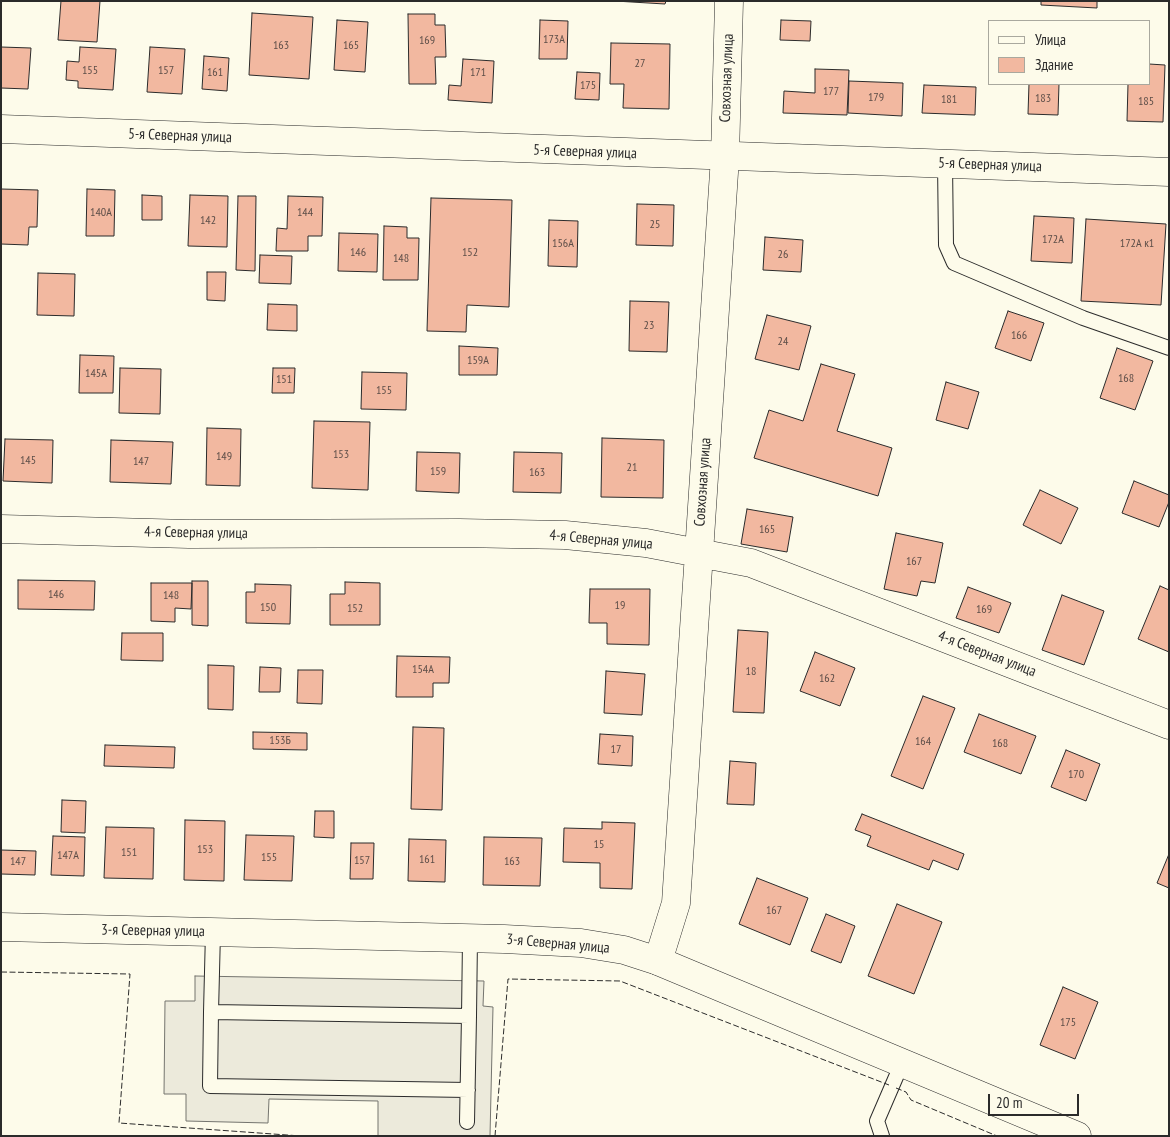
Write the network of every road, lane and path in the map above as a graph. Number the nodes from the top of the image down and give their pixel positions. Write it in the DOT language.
graph roads {
  1 [pos="729,1"];
  2 [pos="1,129"];
  3 [pos="725,157"];
  4 [pos="945,164"];
  5 [pos="1169,172"];
  6 [pos="1169,348"];
  7 [pos="1,529"];
  8 [pos="698,552"];
  9 [pos="1169,725"];
  10 [pos="1,927"];
  11 [pos="213,932"];
  12 [pos="470,939"];
  13 [pos="658,961"];
  14 [pos="211,1012"];
  15 [pos="469,1016"];
  16 [pos="902,1063"];
  17 [pos="468,1090"];
  18 [pos="467,1122"];
  19 [pos="882,1136"];
  20 [pos="1077,1136"];
  1 -- 3 [label="street, Совхозная улица"];
  2 -- 3 [label="street, 5-я Северная улица"];
  3 -- 4 [label="street, 5-я Северная улица"];
  3 -- 8 [label="street, Совхозная улица"];
  4 -- 5 [label="street, 5-я Северная улица"];
  4 -- 6 [label="lane"];
  7 -- 8 [label="street, 4-я Северная улица"];
  8 -- 9 [label="street, 4-я Северная улица"];
  8 -- 13 [label="street, Совхозная улица"];
  10 -- 11 [label="street, 3-я Северная улица"];
  11 -- 12 [label="street, 3-я Северная улица"];
  11 -- 14 [label="lane"];
  12 -- 13 [label="street, 3-я Северная улица"];
  12 -- 15 [label="lane"];
  13 -- 16 [label="street, 3-я Северная улица"];
  14 -- 15 [label="lane"];
  14 -- 17 [label="lane"];
  15 -- 17 [label="lane"];
  16 -- 19 [label="lane"];
  16 -- 20 [label="street, 3-я Северная улица"];
  17 -- 18 [label="lane"];
}
